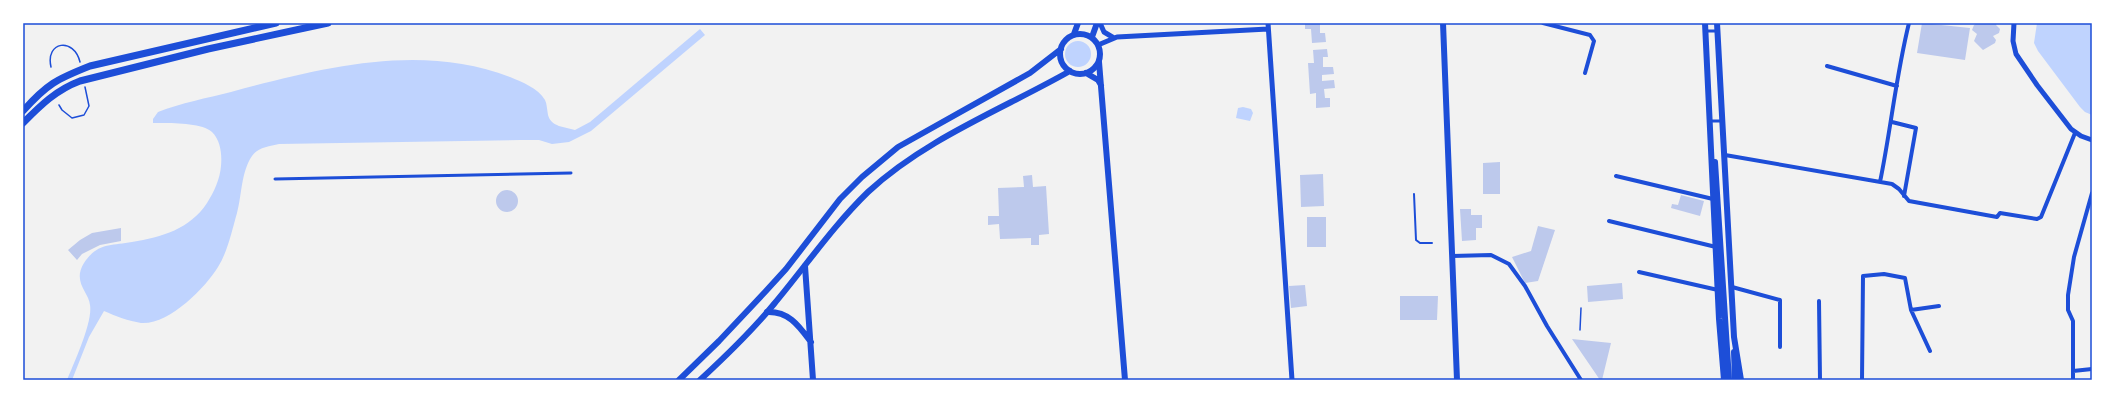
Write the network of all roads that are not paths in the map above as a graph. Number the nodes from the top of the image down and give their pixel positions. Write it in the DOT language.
graph roads {
  1 [pos="276,23"];
  2 [pos="328,23"];
  3 [pos="1078,23"];
  4 [pos="1098,23"];
  5 [pos="1268,23"];
  6 [pos="1442,23"];
  7 [pos="1543,23"];
  8 [pos="1705,23"];
  9 [pos="1717,23"];
  10 [pos="1908,23"];
  11 [pos="2014,23"];
  12 [pos="1268,29"];
  13 [pos="1706,31"];
  14 [pos="1718,31"];
  15 [pos="1074,34"];
  16 [pos="1092,38"];
  17 [pos="1114,38"];
  18 [pos="1098,45"];
  19 [pos="1061,49"];
  20 [pos="1098,62"];
  21 [pos="1827,66"];
  22 [pos="1070,71"];
  23 [pos="1086,73"];
  24 [pos="1585,73"];
  25 [pos="1101,85"];
  26 [pos="47,86"];
  27 [pos="1897,86"];
  28 [pos="49,97"];
  29 [pos="23,111"];
  30 [pos="1710,121"];
  31 [pos="1722,121"];
  32 [pos="1892,122"];
  33 [pos="23,123"];
  34 [pos="2075,133"];
  35 [pos="1712,139"];
  36 [pos="2092,140"];
  37 [pos="1725,155"];
  38 [pos="571,173"];
  39 [pos="1616,176"];
  40 [pos="275,179"];
  41 [pos="1880,182"];
  42 [pos="1414,194"];
  43 [pos="2092,194"];
  44 [pos="1904,196"];
  45 [pos="1713,199"];
  46 [pos="1609,221"];
  47 [pos="1432,243"];
  48 [pos="1716,247"];
  49 [pos="1452,256"];
  50 [pos="805,266"];
  51 [pos="1639,272"];
  52 [pos="1732,287"];
  53 [pos="1718,290"];
  54 [pos="1819,301"];
  55 [pos="1939,306"];
  56 [pos="1719,308"];
  57 [pos="1733,309"];
  58 [pos="1911,310"];
  59 [pos="767,312"];
  60 [pos="1734,337"];
  61 [pos="811,342"];
  62 [pos="1780,347"];
  63 [pos="1930,351"];
  64 [pos="2092,369"];
  65 [pos="2073,371"];
  66 [pos="1735,377"];
  67 [pos="679,380"];
  68 [pos="700,380"];
  69 [pos="813,380"];
  70 [pos="1125,380"];
  71 [pos="1292,380"];
  72 [pos="1457,380"];
  73 [pos="1581,380"];
  74 [pos="1724,380"];
  75 [pos="1729,380"];
  76 [pos="1741,380"];
  77 [pos="1820,380"];
  78 [pos="1862,380"];
  79 [pos="2073,380"];
  1 -- 26 [label="highway"];
  2 -- 28 [label="highway"];
  3 -- 15 [label="main road"];
  4 -- 16 [label="main road"];
  4 -- 17 [label="street"];
  5 -- 12 [label="street"];
  6 -- 49 [label="main road"];
  7 -- 24 [label="street"];
  8 -- 13 [label="main road"];
  9 -- 14 [label="main road"];
  10 -- 27 [label="street"];
  11 -- 34 [label="street"];
  12 -- 17 [label="street"];
  12 -- 71 [label="street"];
  13 -- 14 [label="street"];
  13 -- 30 [label="main road"];
  14 -- 31 [label="main road"];
  15 -- 16 [label="main road"];
  15 -- 19 [label="main road"];
  16 -- 18 [label="main road"];
  17 -- 18 [label="street"];
  18 -- 20 [label="main road"];
  19 -- 22 [label="main road"];
  19 -- 67 [label="main road"];
  20 -- 23 [label="main road"];
  20 -- 25 [label="main road"];
  21 -- 27 [label="street"];
  22 -- 23 [label="main road"];
  22 -- 50 [label="main road"];
  23 -- 25 [label="main road"];
  25 -- 70 [label="main road"];
  26 -- 28 [label="highway"];
  26 -- 29 [label="highway"];
  27 -- 32 [label="street"];
  28 -- 33 [label="highway"];
  30 -- 31 [label="street"];
  30 -- 35 [label="main road"];
  31 -- 37 [label="main road"];
  32 -- 41 [label="street"];
  32 -- 44 [label="street"];
  34 -- 36 [label="street"];
  34 -- 44 [label="street"];
  35 -- 45 [label="main road"];
  35 -- 75 [label="main road"];
  37 -- 41 [label="street"];
  37 -- 52 [label="main road"];
  38 -- 40 [label="street"];
  39 -- 45 [label="street"];
  41 -- 44 [label="street"];
  42 -- 47 [label="lane"];
  43 -- 65 [label="street"];
  45 -- 48 [label="main road"];
  46 -- 48 [label="street"];
  48 -- 53 [label="main road"];
  49 -- 72 [label="main road"];
  49 -- 73 [label="street"];
  50 -- 59 [label="main road"];
  50 -- 61 [label="main road"];
  51 -- 53 [label="street"];
  52 -- 57 [label="main road"];
  52 -- 62 [label="street"];
  53 -- 56 [label="main road"];
  54 -- 77 [label="street"];
  55 -- 58 [label="street"];
  56 -- 57 [label="main road"];
  56 -- 74 [label="main road"];
  57 -- 60 [label="main road"];
  58 -- 63 [label="street"];
  58 -- 78 [label="street"];
  59 -- 61 [label="main road"];
  59 -- 68 [label="main road"];
  60 -- 66 [label="main road"];
  60 -- 76 [label="main road"];
  61 -- 69 [label="main road"];
  64 -- 65 [label="street"];
  65 -- 79 [label="street"];
}
